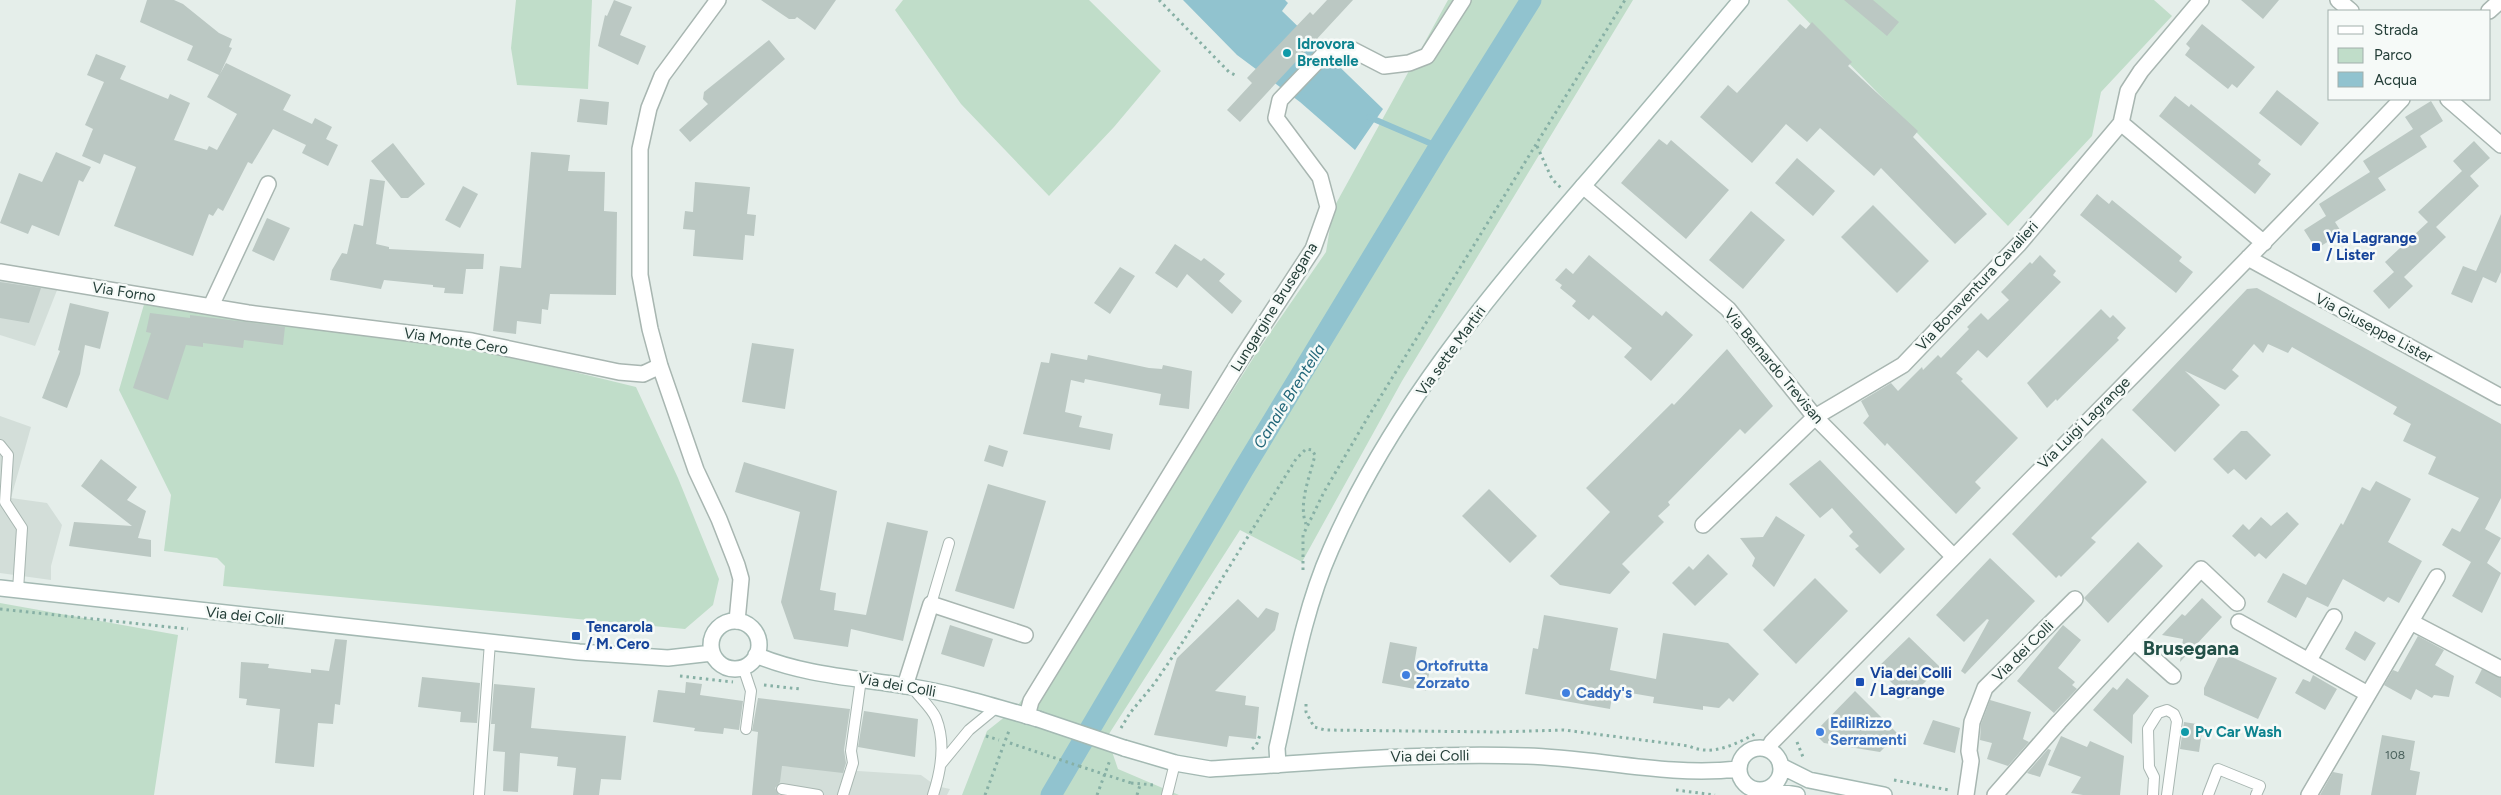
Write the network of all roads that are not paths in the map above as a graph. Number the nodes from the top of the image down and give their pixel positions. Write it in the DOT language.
graph roads {
  1 [pos="718,0"];
  2 [pos="1463,0"];
  3 [pos="1741,0"];
  4 [pos="2201,0"];
  5 [pos="2338,0"];
  6 [pos="2500,0"];
  7 [pos="2350,10"];
  8 [pos="2490,10"];
  9 [pos="2401,100"];
  10 [pos="2449,100"];
  11 [pos="2121,123"];
  12 [pos="2501,145"];
  13 [pos="268,184"];
  14 [pos="1583,186"];
  15 [pos="2264,243"];
  16 [pos="2248,258"];
  17 [pos="0,272"];
  18 [pos="211,306"];
  19 [pos="248,313"];
  20 [pos="660,366"];
  21 [pos="2501,397"];
  22 [pos="1815,417"];
  23 [pos="0,445"];
  24 [pos="1703,526"];
  25 [pos="949,543"];
  26 [pos="1954,557"];
  27 [pos="2437,577"];
  28 [pos="0,588"];
  29 [pos="18,590"];
  30 [pos="2075,599"];
  31 [pos="2237,603"];
  32 [pos="931,604"];
  33 [pos="2334,617"];
  34 [pos="737,621"];
  35 [pos="2239,622"];
  36 [pos="2411,622"];
  37 [pos="1025,635"];
  38 [pos="2134,641"];
  39 [pos="490,642"];
  40 [pos="712,653"];
  41 [pos="756,655"];
  42 [pos="2309,660"];
  43 [pos="743,667"];
  44 [pos="2501,669"];
  45 [pos="2173,676"];
  46 [pos="861,679"];
  47 [pos="908,686"];
  48 [pos="2368,694"];
  49 [pos="997,707"];
  50 [pos="1032,717"];
  51 [pos="746,728"];
  52 [pos="1768,749"];
  53 [pos="1170,762"];
  54 [pos="942,764"];
  55 [pos="1278,765"];
  56 [pos="1781,766"];
  57 [pos="1738,769"];
  58 [pos="782,789"];
  59 [pos="1766,790"];
  60 [pos="479,795"];
  61 [pos="818,795"];
  62 [pos="843,795"];
  63 [pos="933,795"];
  64 [pos="1166,795"];
  65 [pos="1797,795"];
  66 [pos="1884,795"];
  67 [pos="1966,795"];
  68 [pos="1995,795"];
  69 [pos="2153,795"];
  70 [pos="2167,795"];
  71 [pos="2208,795"];
  72 [pos="2256,795"];
  73 [pos="2310,795"];
  1 -- 20 [label="street"];
  2 -- 50 [label="street, Lungargine Brusegana"];
  3 -- 14 [label="street, Via sette Martiri"];
  4 -- 11 [label="street, Via Bonaventura Cavalieri"];
  5 -- 7 [label="street"];
  6 -- 8 [label="street"];
  9 -- 15 [label="street, Via Luigi Lagrange"];
  10 -- 12 [label="street"];
  11 -- 15 [label="street"];
  11 -- 22 [label="street, Via Bonaventura Cavalieri"];
  13 -- 18 [label="street"];
  14 -- 22 [label="street, Via Bernardo Trevisan"];
  14 -- 55 [label="street, Via sette Martiri"];
  15 -- 16 [label="street, Via Luigi Lagrange"];
  16 -- 21 [label="street, Via Giuseppe Lister"];
  16 -- 26 [label="street, Via Luigi Lagrange"];
  17 -- 18 [label="street, Via Forno"];
  18 -- 19 [label="street, Via Forno"];
  19 -- 20 [label="street, Via Monte Cero"];
  20 -- 34 [label="street"];
  22 -- 24 [label="street, Via Bonaventura Cavalieri"];
  22 -- 26 [label="street, Via Bernardo Trevisan"];
  23 -- 29 [label="lane"];
  25 -- 32 [label="lane"];
  26 -- 52 [label="street, Via Luigi Lagrange"];
  27 -- 36 [label="street"];
  28 -- 29 [label="street, Via dei Colli"];
  29 -- 39 [label="street, Via dei Colli"];
  30 -- 67 [label="street, Via dei Colli"];
  31 -- 38 [label="street"];
  32 -- 37 [label="street"];
  32 -- 47 [label="street"];
  33 -- 42 [label="street"];
  34 -- 40 [label="street"];
  34 -- 41 [label="street"];
  35 -- 42 [label="street"];
  36 -- 44 [label="street"];
  36 -- 48 [label="street"];
  38 -- 45 [label="street"];
  38 -- 68 [label="street"];
  39 -- 40 [label="street, Via dei Colli"];
  39 -- 60 [label="lane"];
  40 -- 43 [label="street"];
  41 -- 43 [label="street"];
  41 -- 46 [label="street, Via dei Colli"];
  42 -- 48 [label="street"];
  43 -- 51 [label="lane"];
  46 -- 47 [label="street, Via dei Colli"];
  46 -- 62 [label="lane"];
  47 -- 49 [label="street, Via dei Colli"];
  47 -- 54 [label="lane"];
  48 -- 73 [label="street"];
  49 -- 50 [label="street, Via dei Colli"];
  49 -- 54 [label="lane"];
  50 -- 53 [label="street, Via dei Colli, bridge"];
  52 -- 56 [label="street"];
  52 -- 57 [label="street"];
  53 -- 55 [label="street, Via dei Colli"];
  53 -- 64 [label="lane"];
  54 -- 63 [label="lane"];
  55 -- 57 [label="street, Via dei Colli"];
  56 -- 59 [label="street"];
  56 -- 66 [label="street"];
  57 -- 59 [label="street"];
  58 -- 61 [label="lane"];
  59 -- 65 [label="street"];
  69 -- 70 [label="lane"];
  71 -- 72 [label="lane"];
}
